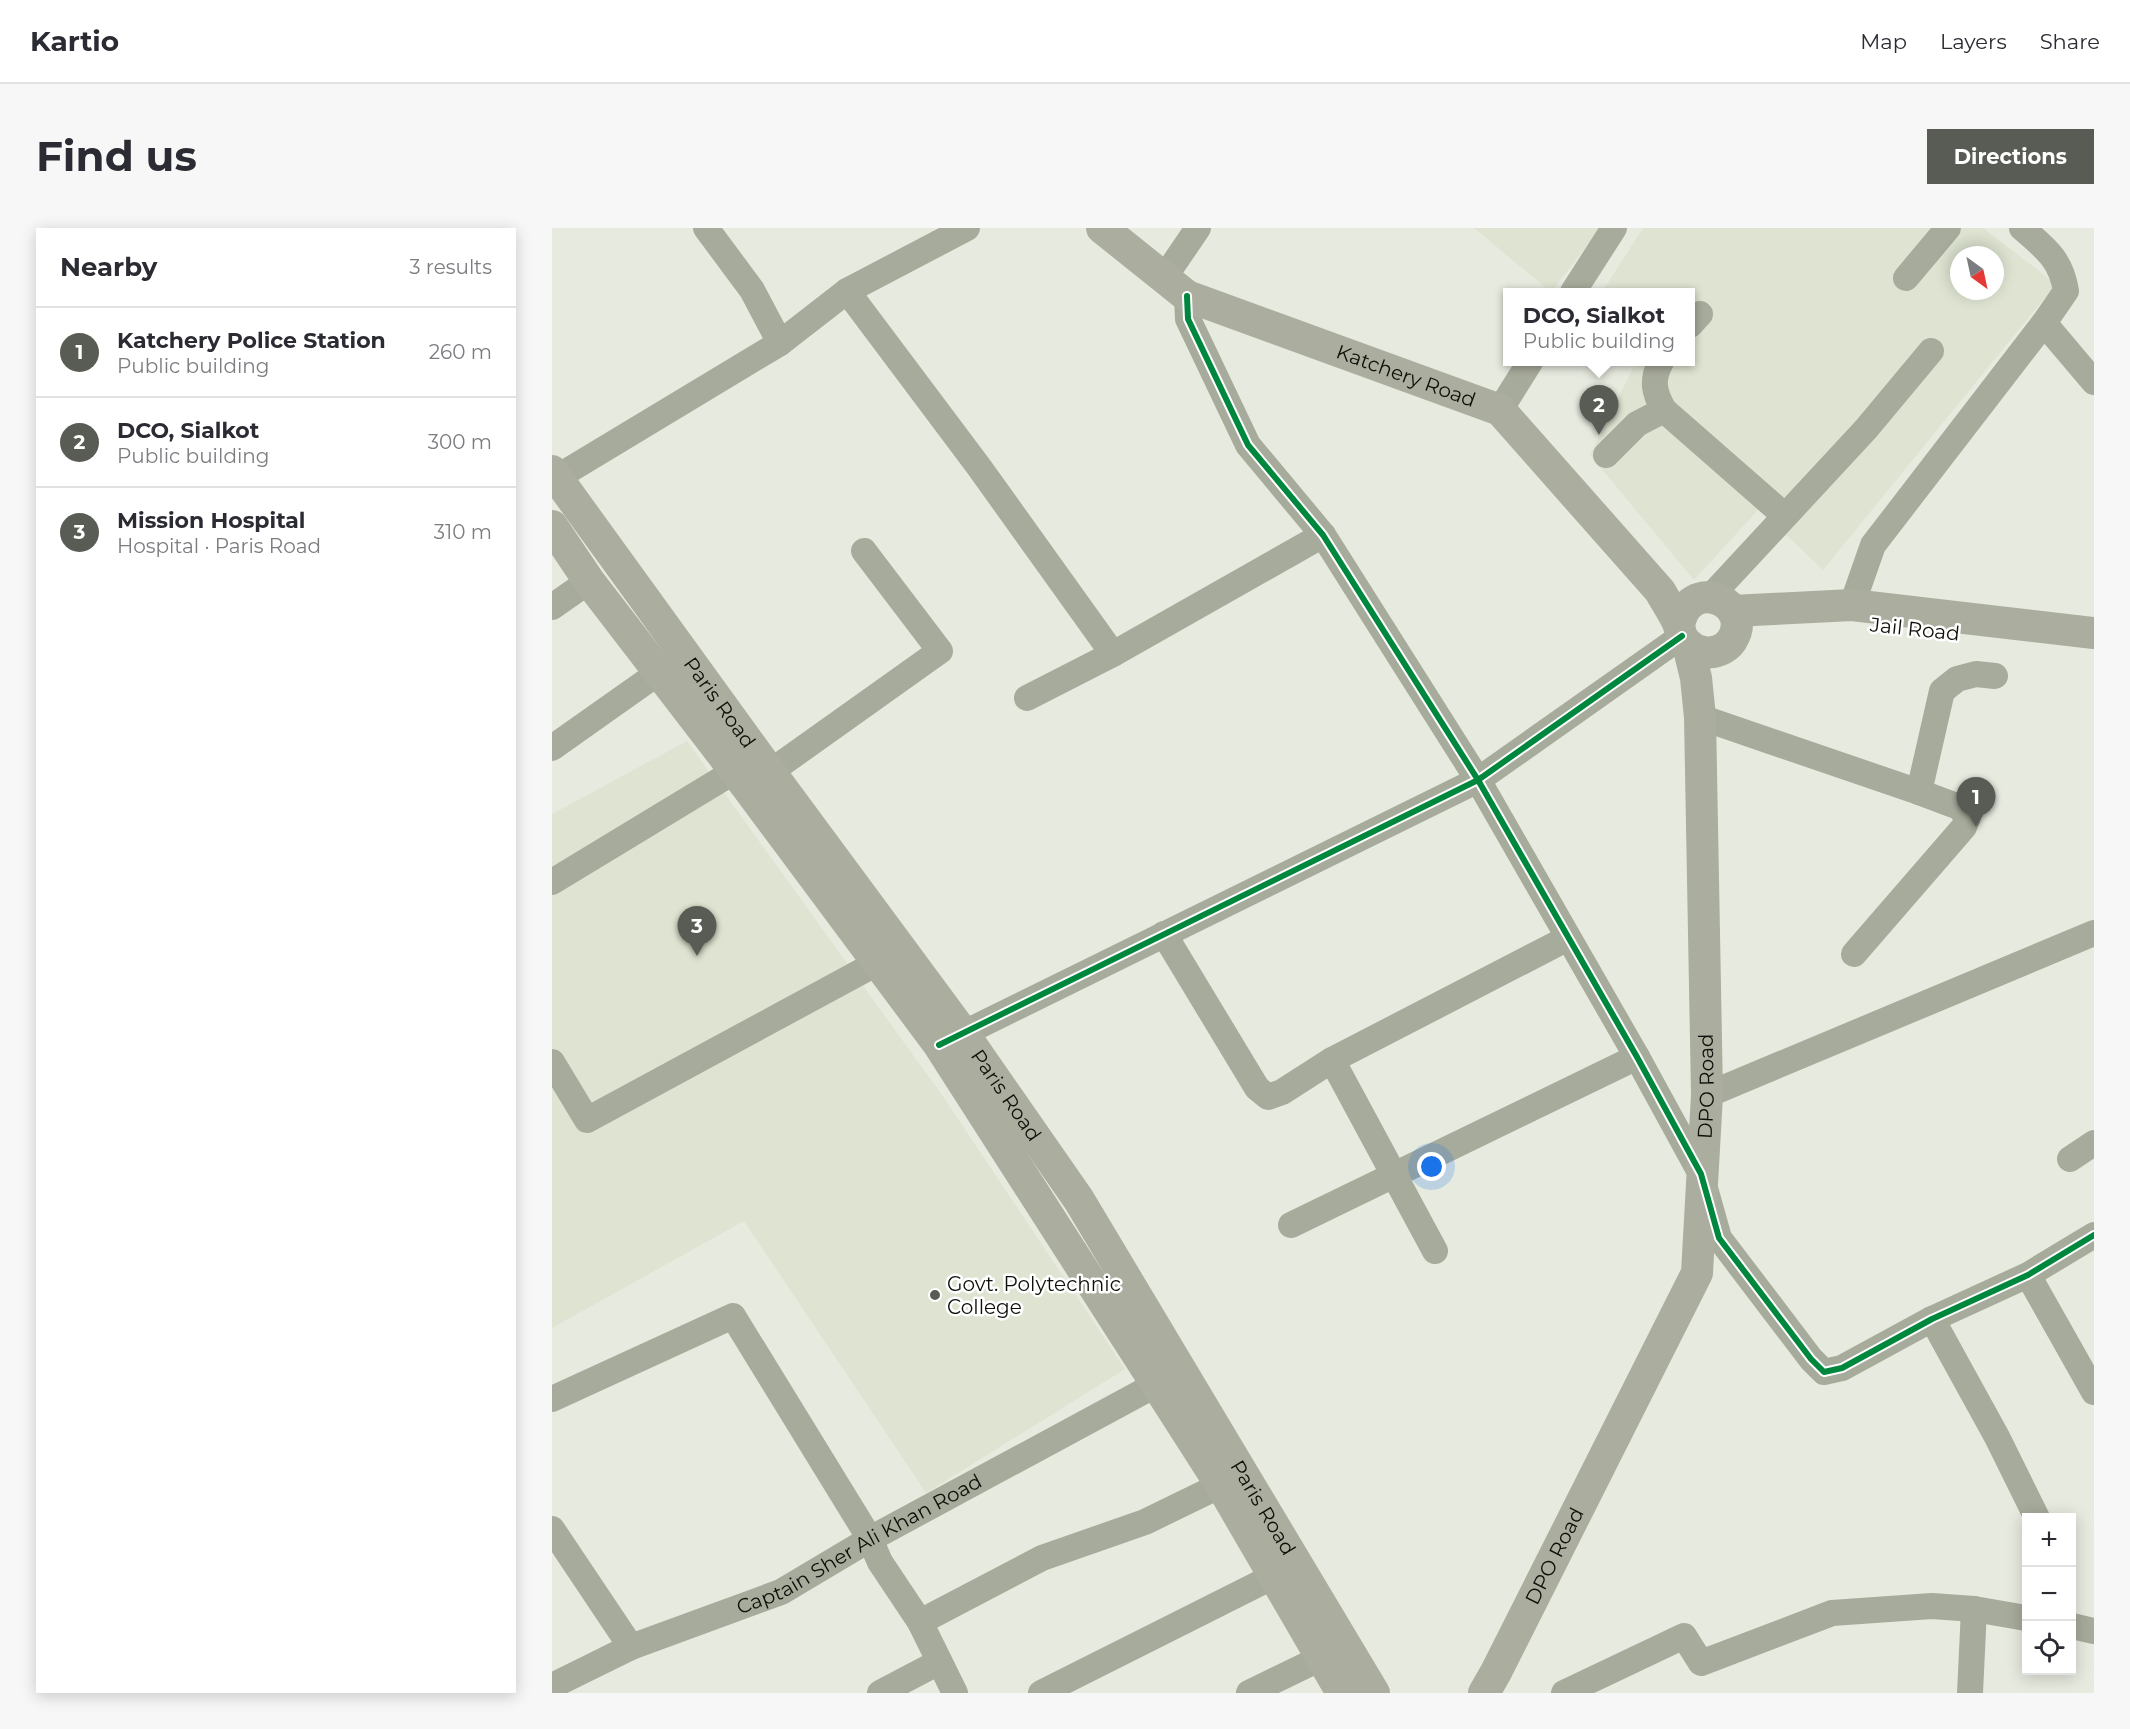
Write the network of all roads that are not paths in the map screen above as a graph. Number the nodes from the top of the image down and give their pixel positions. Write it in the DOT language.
graph roads {
  1 [pos="706,228"];
  2 [pos="967,228"];
  3 [pos="1102,228"];
  4 [pos="1198,228"];
  5 [pos="1948,228"];
  6 [pos="2022,228"];
  7 [pos="1605,232"];
  8 [pos="1906,278"];
  9 [pos="1176,287"];
  10 [pos="1575,288"];
  11 [pos="847,291"];
  12 [pos="2044,323"];
  13 [pos="780,343"];
  14 [pos="1931,351"];
  15 [pos="1528,366"];
  16 [pos="1660,366"];
  17 [pos="2094,382"];
  18 [pos="1500,410"];
  19 [pos="1664,410"];
  20 [pos="1606,454"];
  21 [pos="554,475"];
  22 [pos="1785,516"];
  23 [pos="552,526"];
  24 [pos="1323,534"];
  25 [pos="864,551"];
  26 [pos="589,581"];
  27 [pos="1852,605"];
  28 [pos="552,607"];
  29 [pos="1699,622"];
  30 [pos="2094,633"];
  31 [pos="2094,650"];
  32 [pos="1113,654"];
  33 [pos="658,673"];
  34 [pos="1995,676"];
  35 [pos="1027,698"];
  36 [pos="1700,717"];
  37 [pos="552,748"];
  38 [pos="735,771"];
  39 [pos="770,772"];
  40 [pos="1479,780"];
  41 [pos="1919,792"];
  42 [pos="552,882"];
  43 [pos="1164,934"];
  44 [pos="2092,937"];
  45 [pos="1568,938"];
  46 [pos="1854,954"];
  47 [pos="877,963"];
  48 [pos="951,1039"];
  49 [pos="1637,1057"];
  50 [pos="1332,1060"];
  51 [pos="552,1062"];
  52 [pos="1707,1095"];
  53 [pos="2094,1143"];
  54 [pos="2070,1159"];
  55 [pos="1701,1174"];
  56 [pos="1393,1176"];
  57 [pos="1079,1200"];
  58 [pos="1051,1216"];
  59 [pos="1291,1225"];
  60 [pos="2094,1235"];
  61 [pos="1435,1251"];
  62 [pos="2028,1275"];
  63 [pos="1932,1319"];
  64 [pos="1157,1384"];
  65 [pos="2094,1392"];
  66 [pos="552,1399"];
  67 [pos="1221,1485"];
  68 [pos="2035,1513"];
  69 [pos="552,1529"];
  70 [pos="870,1539"];
  71 [pos="1274,1576"];
  72 [pos="1974,1609"];
  73 [pos="2022,1617"];
  74 [pos="920,1622"];
  75 [pos="2076,1627"];
  76 [pos="2094,1631"];
  77 [pos="631,1647"];
  78 [pos="1322,1658"];
  79 [pos="939,1662"];
  80 [pos="565,1686"];
  81 [pos="1491,1690"];
  82 [pos="880,1693"];
  83 [pos="956,1693"];
  84 [pos="1041,1693"];
  85 [pos="1249,1693"];
  86 [pos="1342,1693"];
  87 [pos="1374,1693"];
  88 [pos="1564,1693"];
  89 [pos="1970,1693"];
  1 -- 13 [label="street"];
  2 -- 11 [label="street"];
  3 -- 9 [label="main road, Katchery Road"];
  4 -- 9 [label="street"];
  5 -- 8 [label="street"];
  6 -- 12 [label="street"];
  7 -- 10 [label="street"];
  9 -- 18 [label="main road, Katchery Road"];
  9 -- 24 [label="street"];
  11 -- 13 [label="street"];
  11 -- 32 [label="street"];
  12 -- 17 [label="street"];
  12 -- 27 [label="street"];
  13 -- 21 [label="street"];
  14 -- 22 [label="street"];
  15 -- 18 [label="street"];
  16 -- 19 [label="street"];
  18 -- 29 [label="main road, Katchery Road"];
  19 -- 20 [label="street"];
  19 -- 22 [label="street"];
  21 -- 39 [label="main road, Paris Road"];
  22 -- 29 [label="street"];
  23 -- 26 [label="main road, Paris Road"];
  24 -- 32 [label="street"];
  24 -- 40 [label="street"];
  25 -- 39 [label="street"];
  26 -- 28 [label="street"];
  26 -- 33 [label="main road, Paris Road"];
  27 -- 29 [label="main road, Jail Road"];
  27 -- 30 [label="main road, Jail Road"];
  29 -- 31 [label="main road, Jail Road"];
  29 -- 36 [label="main road, DPO Road"];
  29 -- 40 [label="street"];
  32 -- 35 [label="street"];
  33 -- 37 [label="street"];
  33 -- 38 [label="main road, Paris Road"];
  34 -- 41 [label="street"];
  36 -- 41 [label="street"];
  36 -- 52 [label="main road, DPO Road"];
  38 -- 42 [label="street"];
  38 -- 47 [label="main road, Paris Road"];
  39 -- 48 [label="main road, Paris Road"];
  40 -- 43 [label="street"];
  40 -- 45 [label="street"];
  41 -- 46 [label="street"];
  43 -- 48 [label="street"];
  43 -- 50 [label="street"];
  44 -- 52 [label="street"];
  45 -- 49 [label="street"];
  45 -- 50 [label="street"];
  47 -- 48 [label="main road, Paris Road"];
  47 -- 51 [label="street"];
  48 -- 57 [label="main road, Paris Road"];
  48 -- 58 [label="main road, Paris Road"];
  49 -- 55 [label="street"];
  49 -- 56 [label="street"];
  50 -- 56 [label="street"];
  52 -- 55 [label="main road, DPO Road"];
  53 -- 54 [label="street"];
  55 -- 63 [label="street"];
  55 -- 81 [label="main road, DPO Road"];
  56 -- 59 [label="street"];
  56 -- 61 [label="street"];
  57 -- 58 [label="main road"];
  57 -- 87 [label="main road, Paris Road"];
  58 -- 64 [label="main road, Paris Road"];
  60 -- 62 [label="street"];
  62 -- 63 [label="street"];
  62 -- 65 [label="street"];
  63 -- 68 [label="street"];
  64 -- 67 [label="main road, Paris Road"];
  64 -- 70 [label="street, Captain Sher Ali Khan Road"];
  66 -- 70 [label="street"];
  67 -- 71 [label="main road, Paris Road"];
  67 -- 74 [label="street"];
  69 -- 77 [label="street"];
  70 -- 74 [label="street"];
  70 -- 77 [label="street, Captain Sher Ali Khan Road"];
  71 -- 78 [label="main road, Paris Road"];
  71 -- 84 [label="street"];
  72 -- 73 [label="street"];
  72 -- 88 [label="street"];
  72 -- 89 [label="street"];
  74 -- 79 [label="street"];
  75 -- 76 [label="street"];
  77 -- 80 [label="street, Captain Sher Ali Khan Road"];
  78 -- 85 [label="street"];
  78 -- 86 [label="main road, Paris Road"];
  79 -- 82 [label="street"];
  79 -- 83 [label="street"];
}
